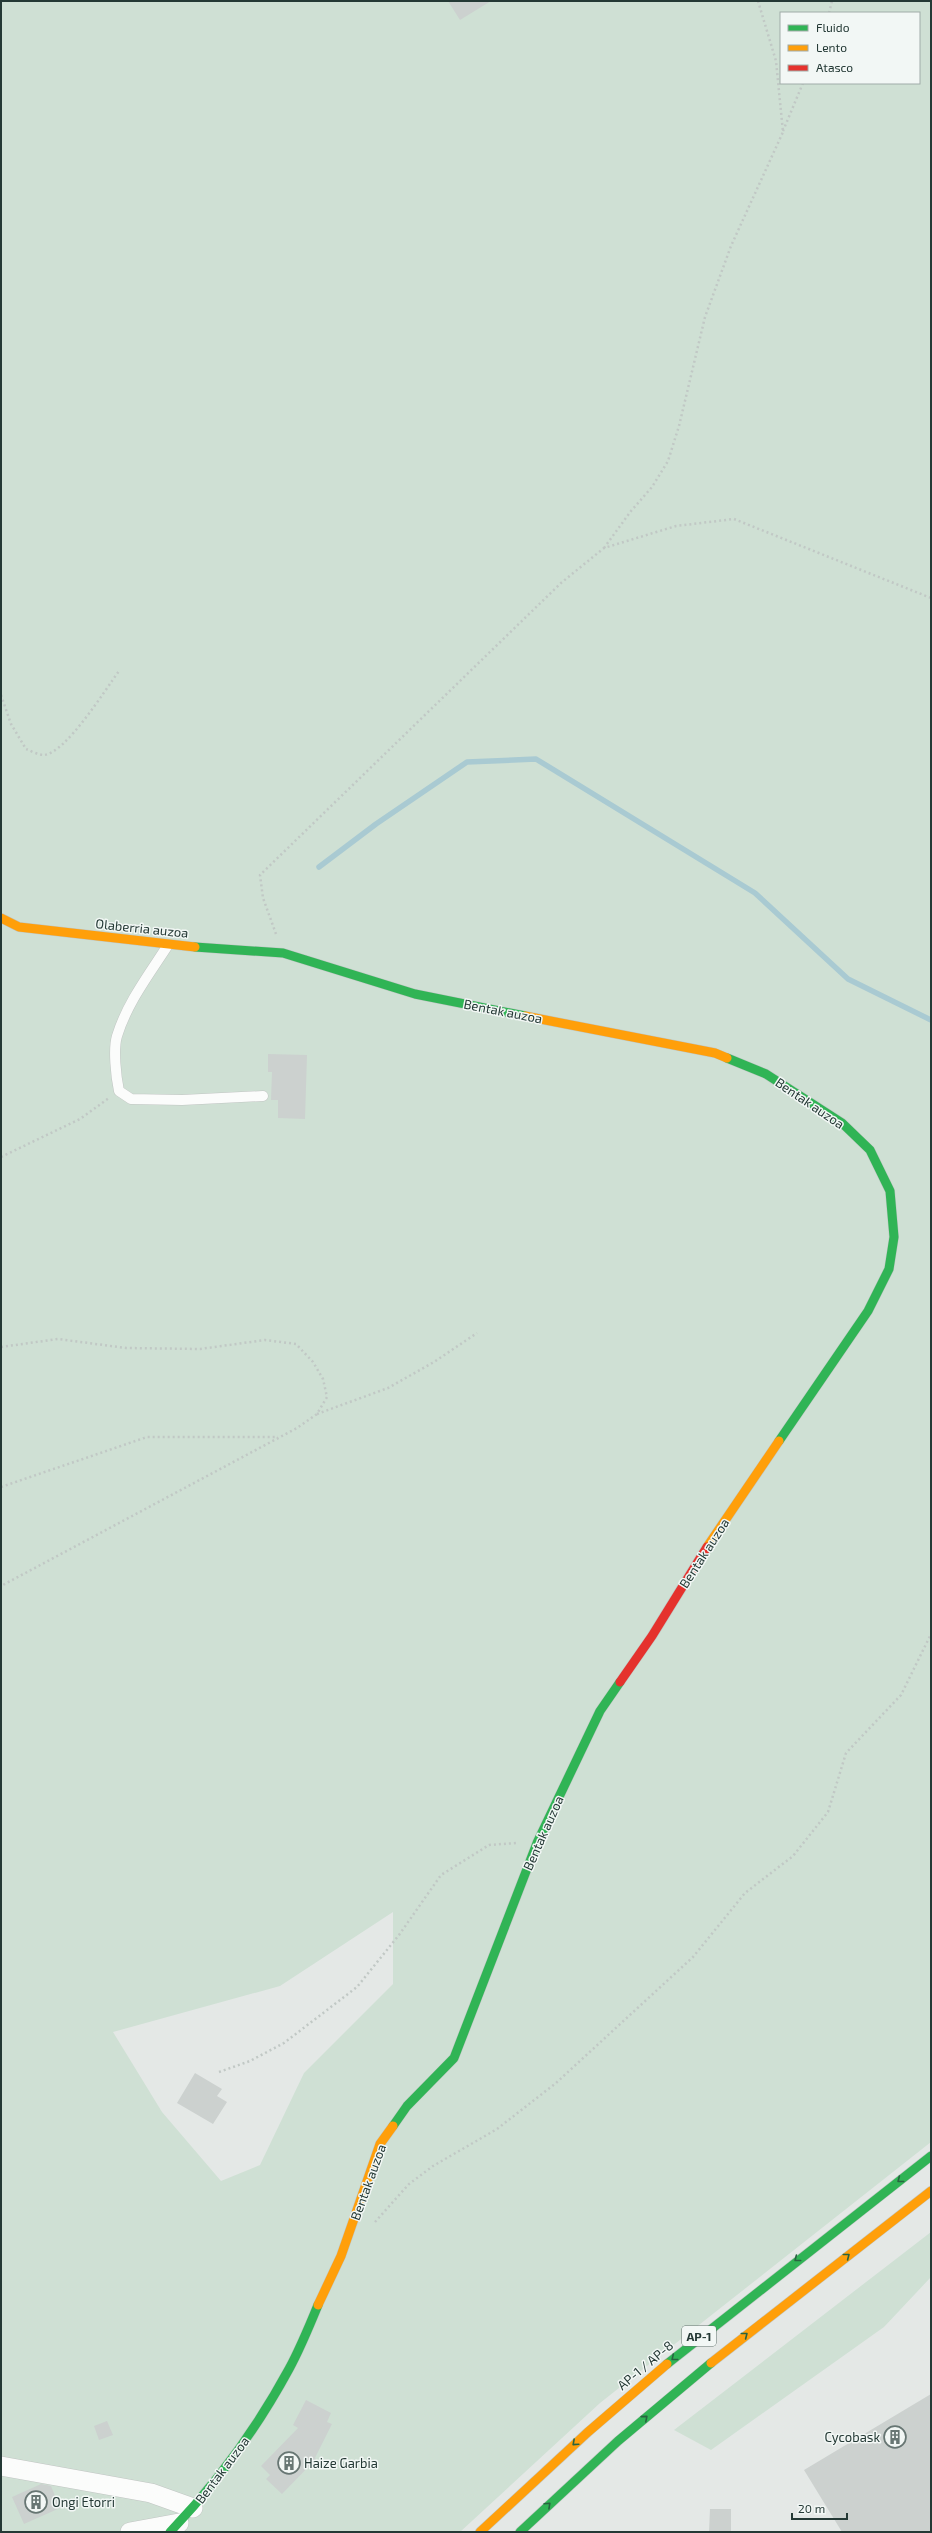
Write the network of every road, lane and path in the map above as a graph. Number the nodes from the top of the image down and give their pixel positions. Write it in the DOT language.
graph roads {
  1 [pos="758,1"];
  2 [pos="832,1"];
  3 [pos="829,12"];
  4 [pos="803,84"];
  5 [pos="783,132"];
  6 [pos="604,548"];
  7 [pos="931,598"];
  8 [pos="119,671"];
  9 [pos="1,696"];
  10 [pos="1,918"];
  11 [pos="168,945"];
  12 [pos="283,953"];
  13 [pos="119,1091"];
  14 [pos="263,1096"];
  15 [pos="1,1157"];
  16 [pos="477,1333"];
  17 [pos="1,1346"];
  18 [pos="317,1414"];
  19 [pos="279,1437"];
  20 [pos="1,1487"];
  21 [pos="1,1586"];
  22 [pos="931,1634"];
  23 [pos="537,1842"];
  24 [pos="219,2072"];
  25 [pos="931,2156"];
  26 [pos="931,2191"];
  27 [pos="374,2223"];
  28 [pos="1,2466"];
  29 [pos="193,2508"];
  30 [pos="175,2527"];
  31 [pos="130,2532"];
  32 [pos="480,2532"];
  33 [pos="520,2532"];
  1 -- 5 [label="path"];
  2 -- 3 [label="path"];
  4 -- 5 [label="path"];
  5 -- 6 [label="path"];
  6 -- 7 [label="path"];
  6 -- 12 [label="path"];
  8 -- 9 [label="path"];
  10 -- 11 [label="main road, Olaberria auzoa"];
  11 -- 12 [label="main road, Olaberria auzoa"];
  11 -- 13 [label="lane"];
  12 -- 23 [label="main road, Bentak auzoa"];
  13 -- 14 [label="lane"];
  13 -- 15 [label="path"];
  16 -- 18 [label="path"];
  17 -- 18 [label="path"];
  18 -- 19 [label="path"];
  19 -- 20 [label="path"];
  19 -- 21 [label="path"];
  22 -- 27 [label="path"];
  23 -- 24 [label="path"];
  23 -- 29 [label="main road, Bentak auzoa"];
  25 -- 32 [label="main road, AP-1 / AP-8 / AP-1, one-way"];
  33 -- 26 [label="main road, AP-1, one-way"];
  28 -- 29 [label="street, Bentak auzoa"];
  29 -- 30 [label="main road, Bentak auzoa"];
  30 -- 31 [label="street, Bentak auzoa"];
}
